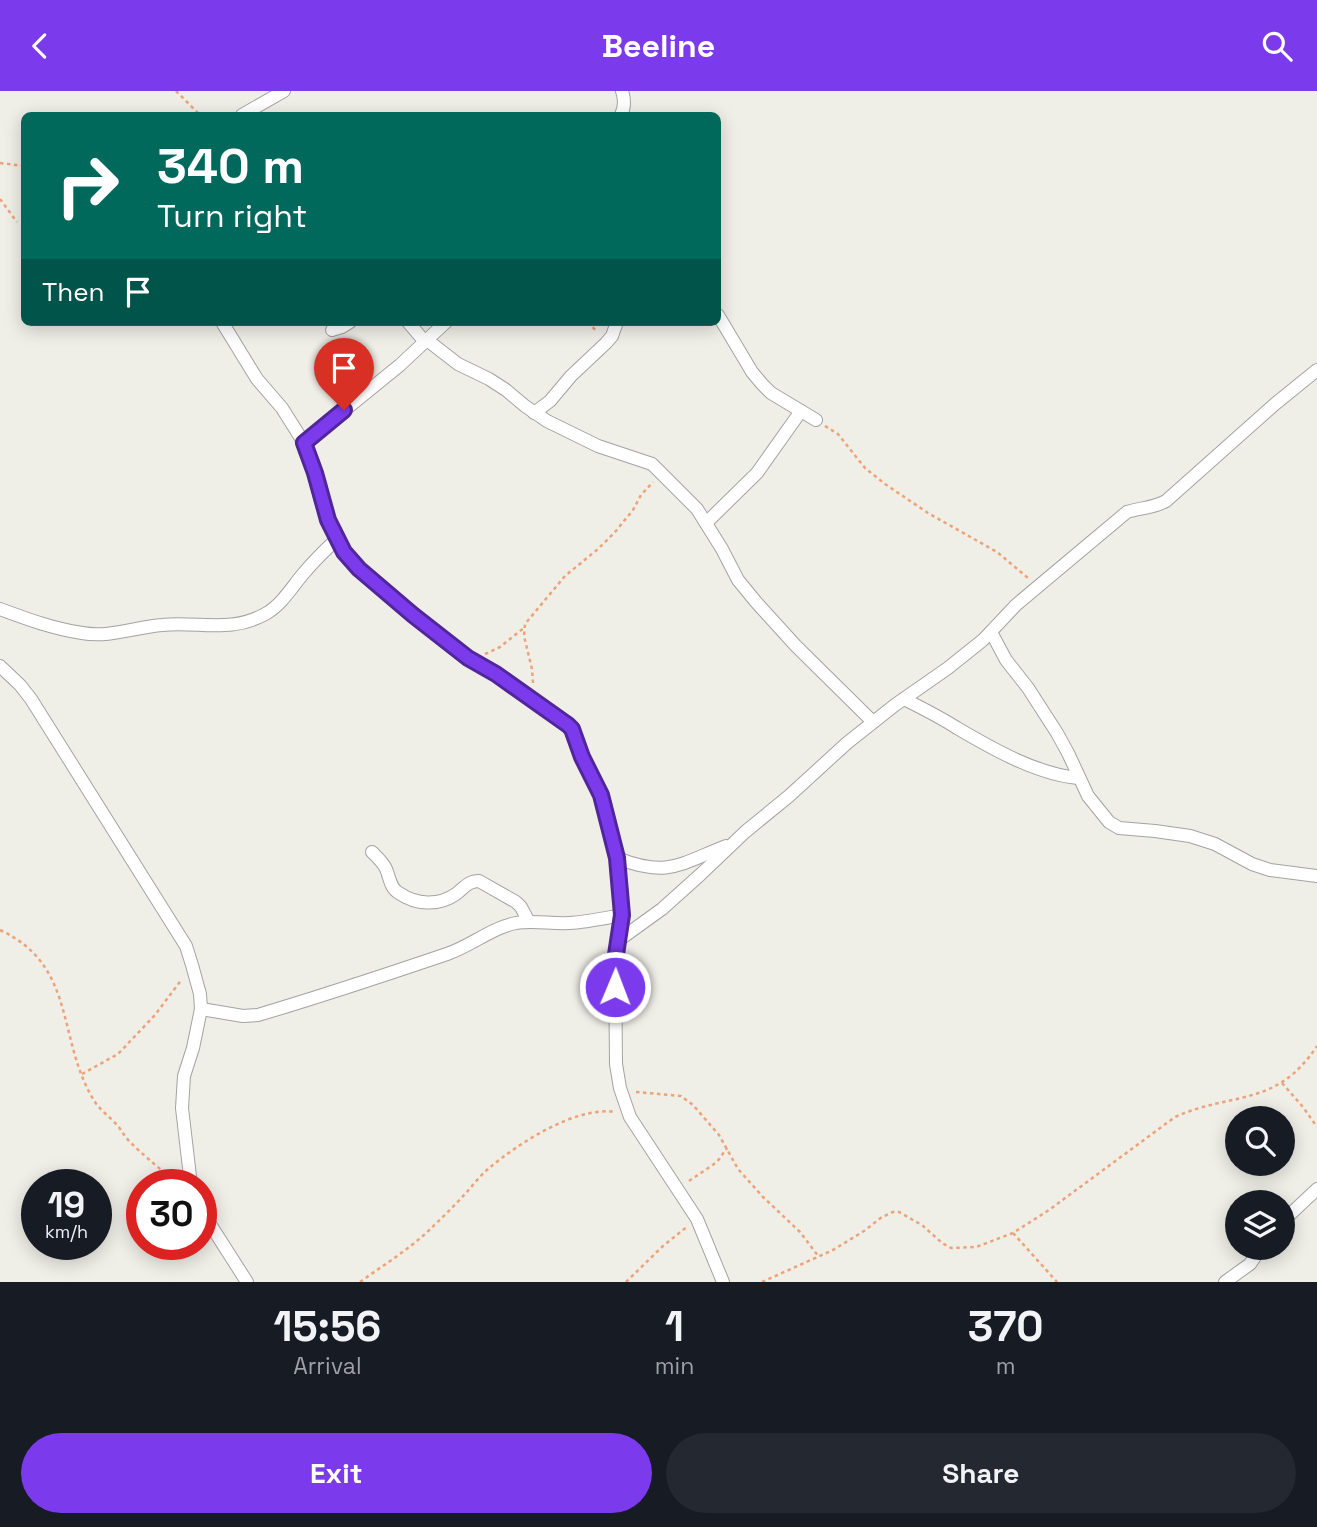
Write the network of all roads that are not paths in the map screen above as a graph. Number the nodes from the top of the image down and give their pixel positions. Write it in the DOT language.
graph roads {
  1 [pos="284,91"];
  2 [pos="622,91"];
  3 [pos="247,112"];
  4 [pos="623,112"];
  5 [pos="721,320"];
  6 [pos="224,326"];
  7 [pos="344,326"];
  8 [pos="412,326"];
  9 [pos="442,326"];
  10 [pos="616,326"];
  11 [pos="332,330"];
  12 [pos="426,341"];
  13 [pos="1317,370"];
  14 [pos="801,411"];
  15 [pos="534,413"];
  16 [pos="816,420"];
  17 [pos="304,443"];
  18 [pos="706,523"];
  19 [pos="337,539"];
  20 [pos="0,610"];
  21 [pos="991,632"];
  22 [pos="0,666"];
  23 [pos="904,699"];
  24 [pos="873,722"];
  25 [pos="1079,778"];
  26 [pos="733,844"];
  27 [pos="372,852"];
  28 [pos="617,858"];
  29 [pos="1317,876"];
  30 [pos="622,915"];
  31 [pos="529,922"];
  32 [pos="619,940"];
  33 [pos="201,1009"];
  34 [pos="189,1169"];
  35 [pos="1317,1189"];
  36 [pos="1295,1210"];
  37 [pos="217,1235"];
  38 [pos="1253,1260"];
  39 [pos="247,1282"];
  40 [pos="723,1282"];
  41 [pos="1225,1282"];
  1 -- 3 [label="street"];
  2 -- 4 [label="street"];
  5 -- 14 [label="street"];
  6 -- 17 [label="street"];
  7 -- 11 [label="street"];
  8 -- 12 [label="street"];
  9 -- 12 [label="street"];
  10 -- 15 [label="street"];
  12 -- 15 [label="street"];
  12 -- 17 [label="street"];
  13 -- 21 [label="street"];
  14 -- 16 [label="street"];
  14 -- 18 [label="street"];
  15 -- 18 [label="street"];
  17 -- 19 [label="street"];
  18 -- 24 [label="street"];
  19 -- 20 [label="street"];
  19 -- 28 [label="street"];
  21 -- 23 [label="street"];
  21 -- 25 [label="street"];
  22 -- 33 [label="street"];
  23 -- 24 [label="street"];
  23 -- 25 [label="street"];
  24 -- 26 [label="street"];
  25 -- 29 [label="street"];
  26 -- 28 [label="street"];
  26 -- 32 [label="street"];
  27 -- 31 [label="street"];
  28 -- 30 [label="street"];
  30 -- 31 [label="street"];
  30 -- 32 [label="street"];
  31 -- 33 [label="street"];
  32 -- 40 [label="street"];
  33 -- 34 [label="street"];
  35 -- 36 [label="street"];
  37 -- 39 [label="street"];
  38 -- 41 [label="street"];
}
